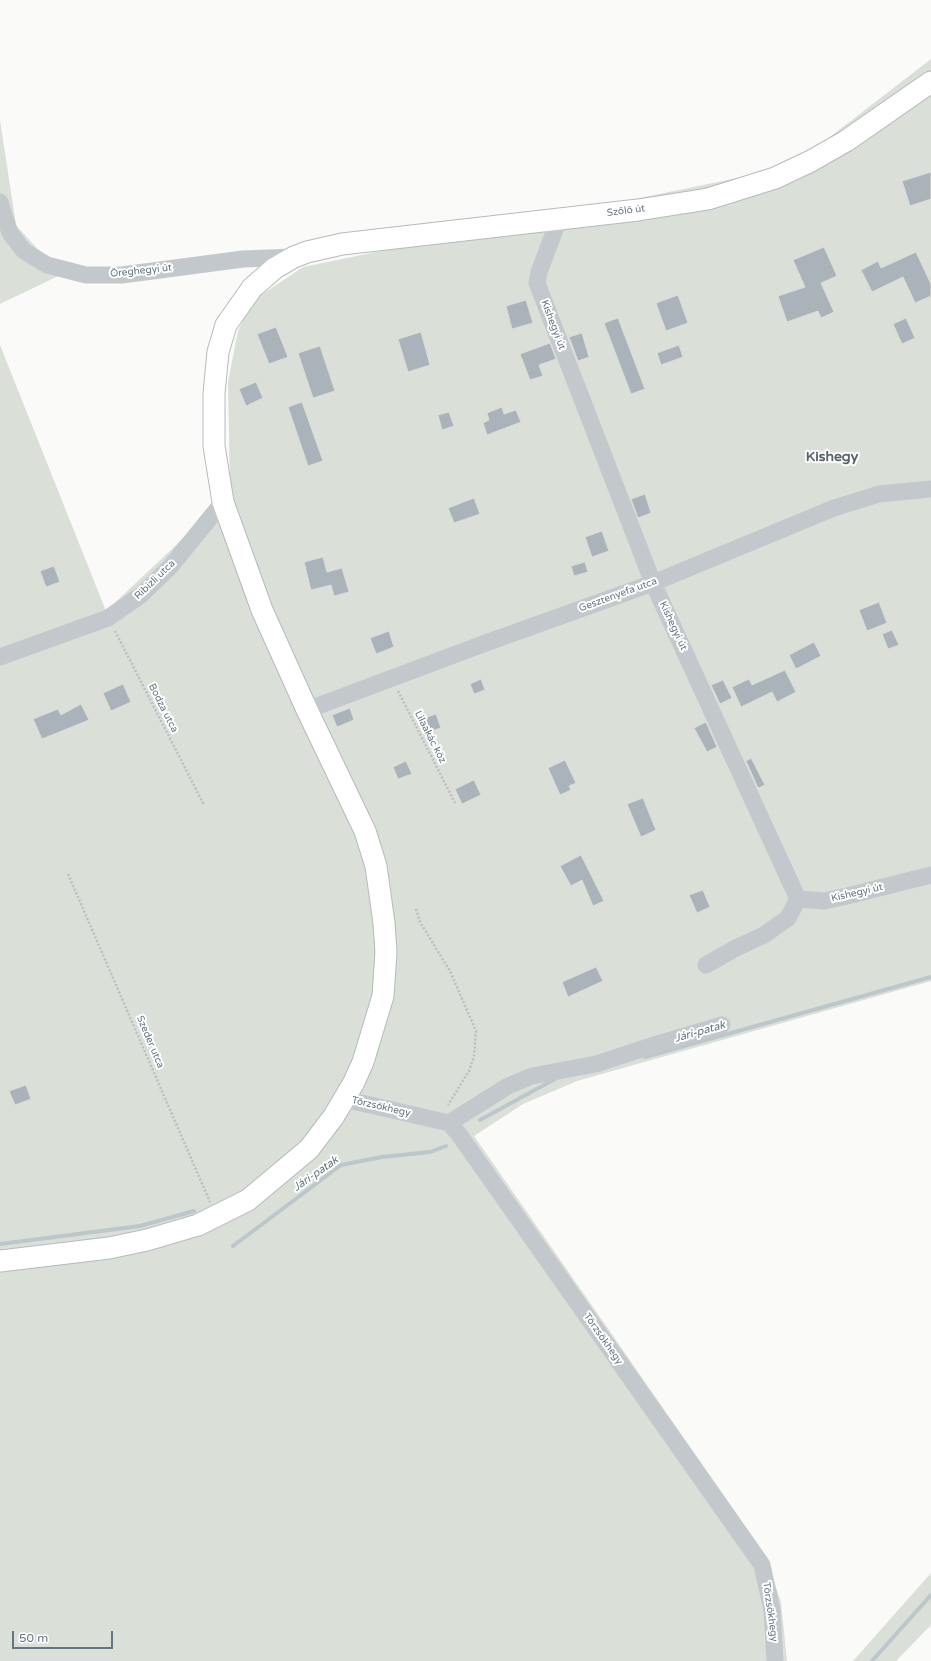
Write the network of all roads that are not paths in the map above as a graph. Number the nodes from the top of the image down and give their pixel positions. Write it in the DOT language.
graph roads {
  1 [pos="931,82"];
  2 [pos="0,202"];
  3 [pos="559,219"];
  4 [pos="294,257"];
  5 [pos="931,489"];
  6 [pos="223,502"];
  7 [pos="653,583"];
  8 [pos="0,657"];
  9 [pos="307,710"];
  10 [pos="931,875"];
  11 [pos="798,899"];
  12 [pos="706,965"];
  13 [pos="722,1025"];
  14 [pos="344,1099"];
  15 [pos="443,1122"];
  16 [pos="0,1261"];
  17 [pos="775,1661"];
  1 -- 3 [label="main road, Szőlő út"];
  2 -- 4 [label="street, Öreghegyi út"];
  3 -- 4 [label="main road, Szőlő út"];
  3 -- 7 [label="street, Kishegyi út"];
  4 -- 6 [label="main road, Szőlő út"];
  5 -- 7 [label="street, Gesztenyefa utca"];
  6 -- 8 [label="street, Ribizli utca"];
  6 -- 9 [label="main road, Szőlő út"];
  7 -- 9 [label="street, Gesztenyefa utca"];
  7 -- 11 [label="street, Kishegyi út"];
  9 -- 14 [label="main road, Szőlő út"];
  10 -- 11 [label="street, Kishegyi út"];
  11 -- 12 [label="street"];
  13 -- 15 [label="street"];
  14 -- 15 [label="street, Törzsökhegy"];
  14 -- 16 [label="main road, Szőlő út"];
  15 -- 17 [label="street, Törzsökhegy"];
}
